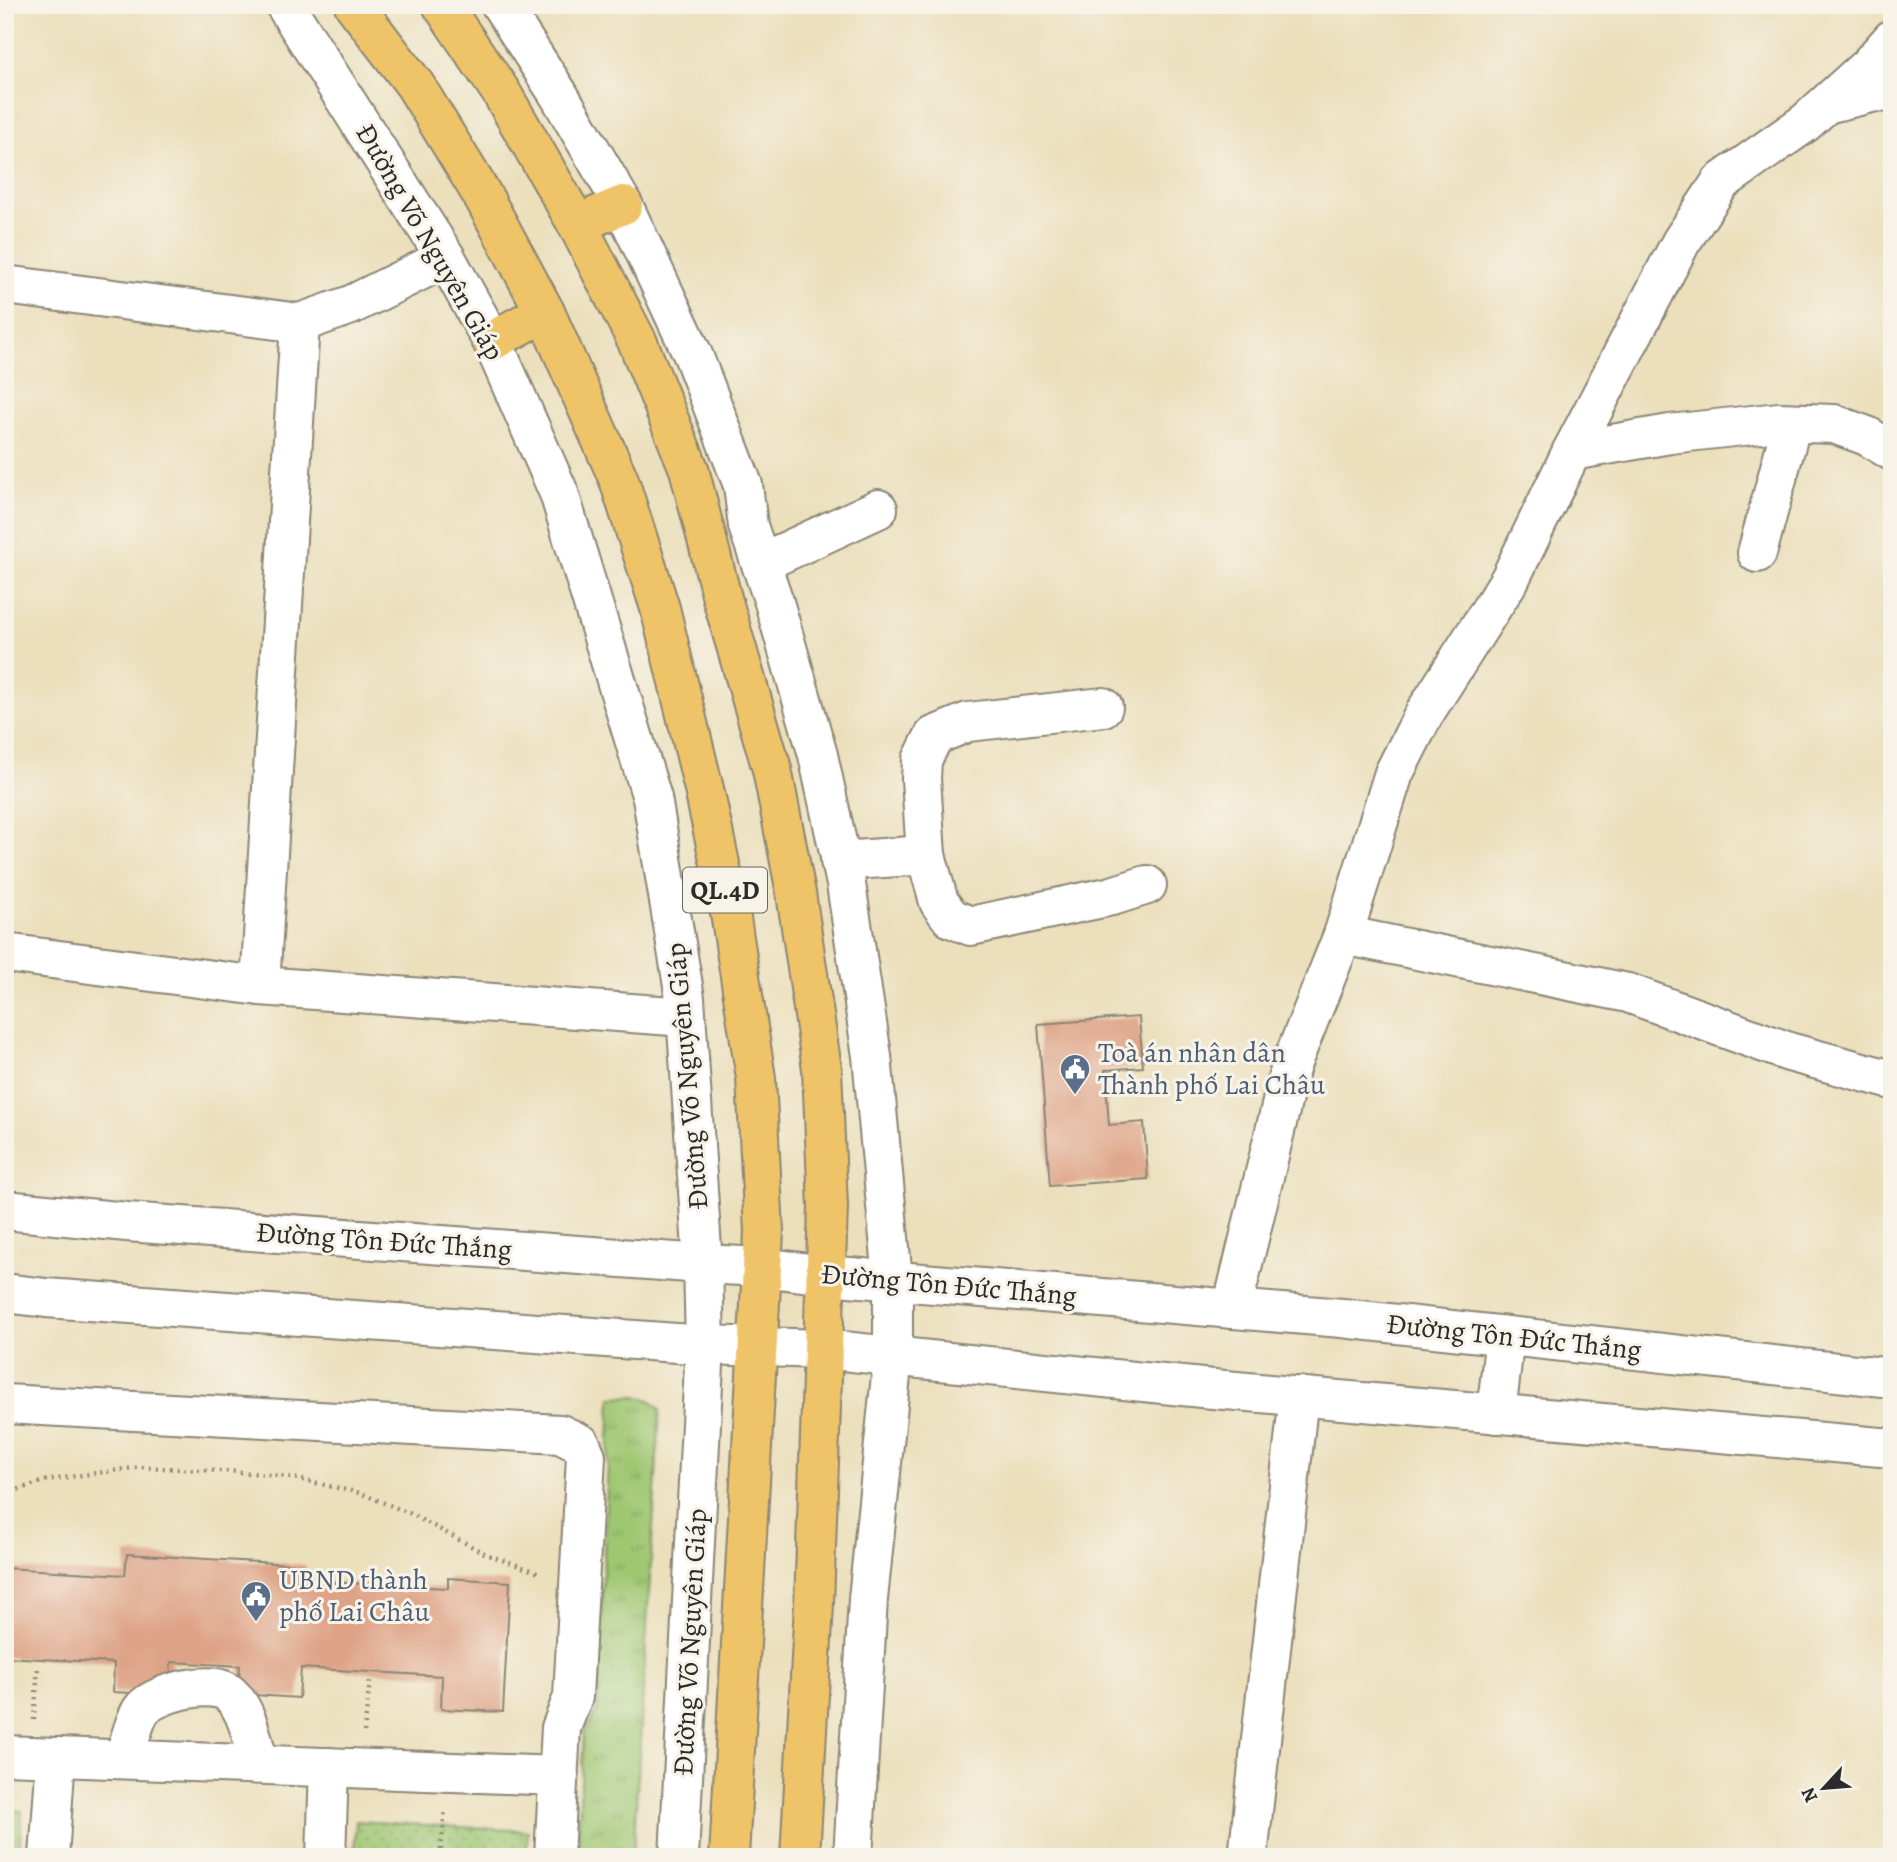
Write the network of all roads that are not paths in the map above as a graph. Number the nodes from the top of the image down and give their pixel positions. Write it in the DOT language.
graph roads {
  1 [pos="285,5"];
  2 [pos="354,5"];
  3 [pos="442,5"];
  4 [pos="501,5"];
  5 [pos="1892,39"];
  6 [pos="1892,93"];
  7 [pos="1828,103"];
  8 [pos="623,205"];
  9 [pos="577,224"];
  10 [pos="446,258"];
  11 [pos="5,285"];
  12 [pos="545,312"];
  13 [pos="300,323"];
  14 [pos="492,341"];
  15 [pos="1792,423"];
  16 [pos="1892,451"];
  17 [pos="1572,452"];
  18 [pos="878,509"];
  19 [pos="1757,553"];
  20 [pos="761,563"];
  21 [pos="1103,707"];
  22 [pos="926,855"];
  23 [pos="840,861"];
  24 [pos="1147,885"];
  25 [pos="1343,935"];
  26 [pos="5,953"];
  27 [pos="260,986"];
  28 [pos="686,1017"];
  29 [pos="1892,1080"];
  30 [pos="5,1210"];
  31 [pos="703,1265"];
  32 [pos="762,1267"];
  33 [pos="826,1275"];
  34 [pos="893,1280"];
  35 [pos="5,1293"];
  36 [pos="1232,1309"];
  37 [pos="1504,1336"];
  38 [pos="705,1345"];
  39 [pos="757,1347"];
  40 [pos="822,1349"];
  41 [pos="894,1356"];
  42 [pos="1892,1378"];
  43 [pos="1299,1396"];
  44 [pos="5,1404"];
  45 [pos="1496,1414"];
  46 [pos="1892,1448"];
  47 [pos="30,1756"];
  48 [pos="124,1759"];
  49 [pos="259,1764"];
  50 [pos="344,1768"];
  51 [pos="559,1776"];
  52 [pos="49,1857"];
  53 [pos="326,1857"];
  54 [pos="554,1857"];
  55 [pos="679,1857"];
  56 [pos="729,1857"];
  57 [pos="800,1857"];
  58 [pos="853,1857"];
  59 [pos="1248,1857"];
  1 -- 10 [label="street, Đường Võ Nguyên Giáp"];
  2 -- 12 [label="highway, Đường Võ Nguyên Giáp / QL.4D"];
  3 -- 9 [label="highway, QL.4D"];
  4 -- 8 [label="street"];
  5 -- 7 [label="street"];
  6 -- 7 [label="street"];
  7 -- 17 [label="street"];
  8 -- 9 [label="highway"];
  8 -- 20 [label="street"];
  9 -- 33 [label="highway, QL.4D"];
  10 -- 13 [label="street"];
  10 -- 14 [label="street, Đường Võ Nguyên Giáp"];
  11 -- 13 [label="street"];
  12 -- 14 [label="highway"];
  12 -- 32 [label="highway, Đường Võ Nguyên Giáp / QL.4D"];
  13 -- 27 [label="street"];
  14 -- 28 [label="street, Đường Võ Nguyên Giáp"];
  15 -- 16 [label="street"];
  15 -- 17 [label="street"];
  15 -- 19 [label="street"];
  17 -- 25 [label="street"];
  18 -- 20 [label="street"];
  20 -- 23 [label="street"];
  21 -- 22 [label="street"];
  22 -- 23 [label="street"];
  22 -- 24 [label="street"];
  23 -- 34 [label="street"];
  25 -- 29 [label="street"];
  25 -- 36 [label="street"];
  26 -- 27 [label="street"];
  27 -- 28 [label="street"];
  28 -- 31 [label="street, Đường Võ Nguyên Giáp"];
  30 -- 31 [label="street, Đường Tôn Đức Thắng"];
  31 -- 32 [label="street, Đường Tôn Đức Thắng"];
  31 -- 38 [label="street, Đường Võ Nguyên Giáp"];
  32 -- 33 [label="street, Đường Tôn Đức Thắng"];
  32 -- 39 [label="highway, Đường Võ Nguyên Giáp / QL.4D"];
  33 -- 34 [label="street, Đường Tôn Đức Thắng"];
  33 -- 40 [label="highway, QL.4D"];
  34 -- 36 [label="street, Đường Tôn Đức Thắng"];
  34 -- 41 [label="street"];
  35 -- 38 [label="street"];
  36 -- 37 [label="street, Đường Tôn Đức Thắng"];
  37 -- 42 [label="street, Đường Tôn Đức Thắng"];
  37 -- 45 [label="street"];
  38 -- 39 [label="street"];
  38 -- 55 [label="street, Đường Võ Nguyên Giáp"];
  39 -- 40 [label="street"];
  39 -- 56 [label="highway, Đường Võ Nguyên Giáp / QL.4D"];
  40 -- 41 [label="street"];
  40 -- 57 [label="highway, QL.4D"];
  41 -- 43 [label="street"];
  41 -- 58 [label="street"];
  43 -- 45 [label="street"];
  43 -- 59 [label="street"];
  44 -- 51 [label="street"];
  45 -- 46 [label="street"];
  47 -- 48 [label="street"];
  47 -- 52 [label="street"];
  48 -- 49 [label="street"];
  48 -- 49 [label="street"];
  49 -- 50 [label="street"];
  50 -- 51 [label="street"];
  50 -- 53 [label="street"];
  51 -- 54 [label="street"];
}
